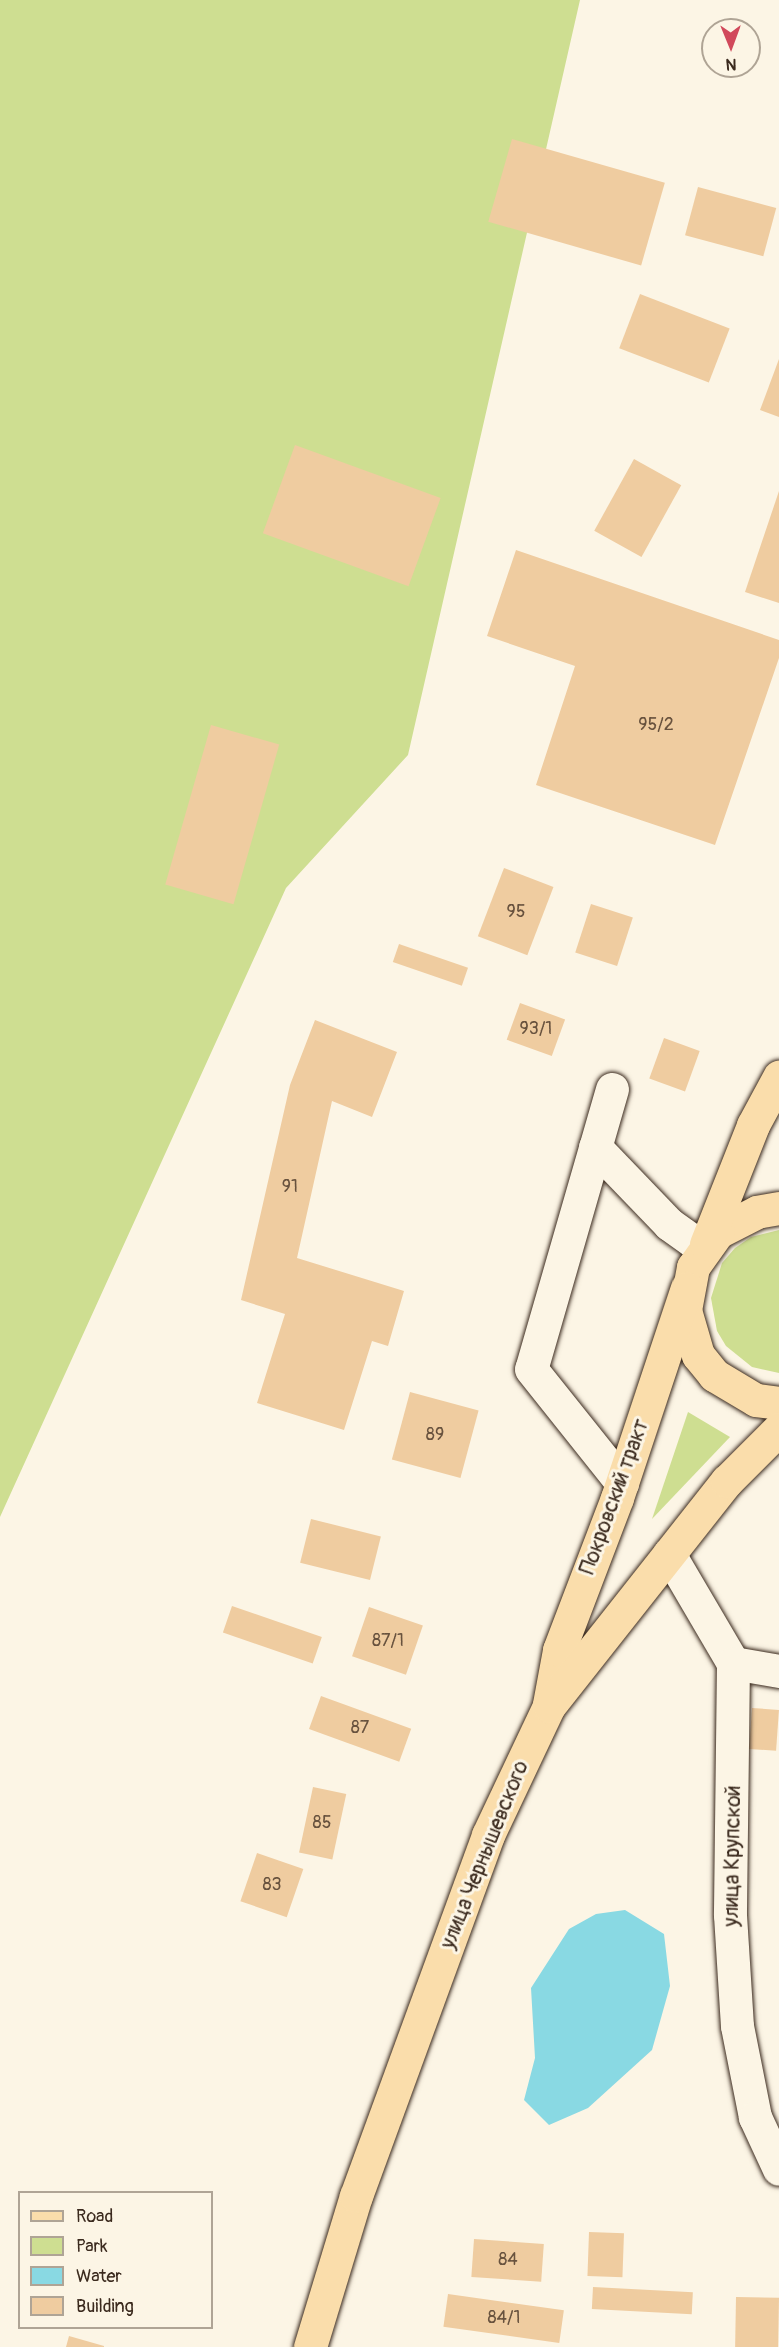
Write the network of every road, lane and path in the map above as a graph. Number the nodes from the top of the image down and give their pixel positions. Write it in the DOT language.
graph roads {
  1 [pos="779,1077"];
  2 [pos="612,1089"];
  3 [pos="595,1147"];
  4 [pos="779,1208"];
  5 [pos="704,1249"];
  6 [pos="687,1288"];
  7 [pos="779,1403"];
  8 [pos="779,1429"];
  9 [pos="622,1483"];
  10 [pos="669,1554"];
  11 [pos="733,1663"];
  12 [pos="779,1671"];
  13 [pos="549,1706"];
  14 [pos="779,2169"];
  15 [pos="310,2347"];
  1 -- 5 [label="main road"];
  2 -- 3 [label="street"];
  3 -- 5 [label="street"];
  3 -- 9 [label="street"];
  4 -- 5 [label="main road"];
  5 -- 6 [label="main road, Покровский тракт"];
  6 -- 7 [label="main road"];
  6 -- 9 [label="main road, Покровский тракт"];
  8 -- 10 [label="main road, улица Чернышевского"];
  9 -- 13 [label="main road, Покровский тракт"];
  10 -- 11 [label="street"];
  10 -- 13 [label="main road, улица Чернышевского"];
  11 -- 12 [label="street"];
  11 -- 14 [label="street, улица Крупской"];
  13 -- 15 [label="main road, улица Чернышевского"];
}
